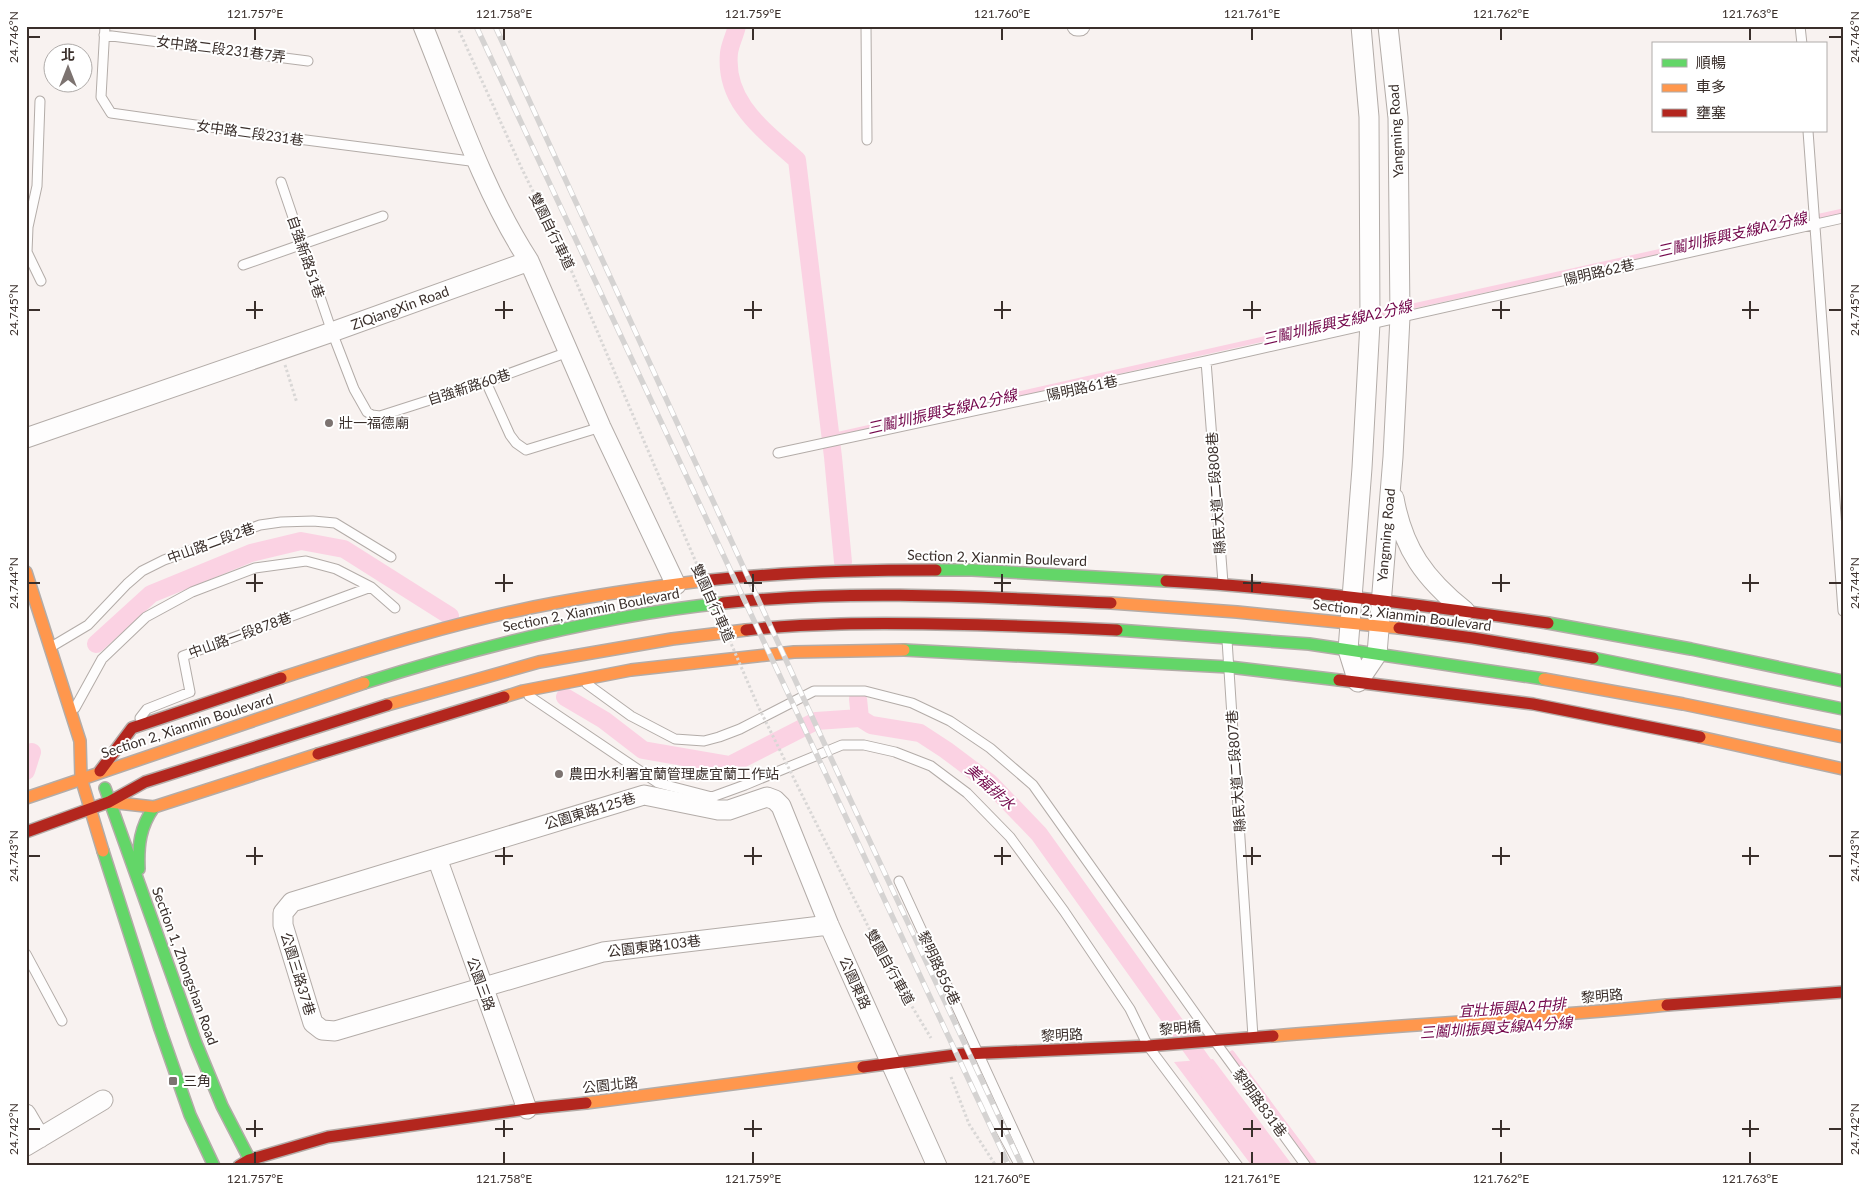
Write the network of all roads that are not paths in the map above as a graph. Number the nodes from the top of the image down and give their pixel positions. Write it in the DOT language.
graph roads {
  1 [pos="423,26"];
  2 [pos="866,26"];
  3 [pos="1361,26"];
  4 [pos="1388,26"];
  5 [pos="1800,26"];
  6 [pos="104,30"];
  7 [pos="1802,42"];
  8 [pos="308,60"];
  9 [pos="40,102"];
  10 [pos="1808,132"];
  11 [pos="867,140"];
  12 [pos="478,162"];
  13 [pos="281,182"];
  14 [pos="383,216"];
  15 [pos="1843,218"];
  16 [pos="1815,225"];
  17 [pos="27,227"];
  18 [pos="302,244"];
  19 [pos="528,262"];
  20 [pos="243,265"];
  21 [pos="41,281"];
  22 [pos="1385,320"];
  23 [pos="332,332"];
  24 [pos="568,352"];
  25 [pos="1206,361"];
  26 [pos="486,382"];
  27 [pos="601,427"];
  28 [pos="26,438"];
  29 [pos="778,453"];
  30 [pos="1393,457"];
  31 [pos="391,557"];
  32 [pos="26,572"];
  33 [pos="676,585"];
  34 [pos="371,587"];
  35 [pos="1224,597"];
  36 [pos="1352,598"];
  37 [pos="1380,602"];
  38 [pos="395,608"];
  39 [pos="1465,611"];
  40 [pos="1843,611"];
  41 [pos="1350,622"];
  42 [pos="1379,626"];
  43 [pos="1226,631"];
  44 [pos="51,647"];
  45 [pos="1348,650"];
  46 [pos="1377,654"];
  47 [pos="1229,667"];
  48 [pos="512,670"];
  49 [pos="297,673"];
  50 [pos="325,675"];
  51 [pos="343,676"];
  52 [pos="380,679"];
  53 [pos="582,679"];
  54 [pos="1843,680"];
  55 [pos="1358,682"];
  56 [pos="523,691"];
  57 [pos="470,707"];
  58 [pos="1843,709"];
  59 [pos="72,715"];
  60 [pos="132,728"];
  61 [pos="1843,738"];
  62 [pos="80,741"];
  63 [pos="95,764"];
  64 [pos="1843,768"];
  65 [pos="81,778"];
  66 [pos="26,798"];
  67 [pos="775,800"];
  68 [pos="110,802"];
  69 [pos="154,807"];
  70 [pos="90,809"];
  71 [pos="29,830"];
  72 [pos="26,847"];
  73 [pos="436,858"];
  74 [pos="900,881"];
  75 [pos="140,884"];
  76 [pos="829,924"];
  77 [pos="26,954"];
  78 [pos="482,987"];
  79 [pos="1843,992"];
  80 [pos="62,1021"];
  81 [pos="1253,1037"];
  82 [pos="1214,1040"];
  83 [pos="1148,1046"];
  84 [pos="963,1054"];
  85 [pos="978,1054"];
  86 [pos="891,1064"];
  87 [pos="103,1100"];
  88 [pos="526,1109"];
  89 [pos="26,1114"];
  90 [pos="33,1142"];
  91 [pos="247,1164"];
  92 [pos="214,1166"];
  93 [pos="937,1166"];
  94 [pos="1020,1166"];
  95 [pos="1030,1166"];
  96 [pos="1238,1166"];
  97 [pos="1306,1166"];
  1 -- 12 [label="street"];
  2 -- 11 [label="lane"];
  3 -- 22 [label="street, Yangming Road"];
  4 -- 22 [label="street, Yangming Road"];
  5 -- 7 [label="lane"];
  6 -- 8 [label="lane, 女中路二段231巷7弄"];
  6 -- 12 [label="lane, 女中路二段231巷"];
  9 -- 17 [label="lane"];
  10 -- 16 [label="lane"];
  12 -- 19 [label="street"];
  13 -- 18 [label="lane, 自強新路51巷"];
  14 -- 18 [label="lane"];
  15 -- 16 [label="lane, 陽明路62巷"];
  16 -- 22 [label="lane, 陽明路62巷"];
  16 -- 40 [label="lane"];
  17 -- 21 [label="lane"];
  18 -- 20 [label="lane"];
  18 -- 23 [label="lane, 自強新路51巷"];
  19 -- 23 [label="street, ZiQiangXin Road"];
  19 -- 24 [label="street"];
  22 -- 25 [label="lane, 陽明路61巷"];
  22 -- 30 [label="street, Yangming Road"];
  22 -- 36 [label="street, Yangming Road"];
  23 -- 26 [label="lane, 自強新路60巷"];
  23 -- 28 [label="street, ZiQiangXin Road"];
  24 -- 26 [label="lane, 自強新路60巷"];
  24 -- 27 [label="street"];
  25 -- 29 [label="lane, 陽明路61巷"];
  25 -- 35 [label="lane, 縣民大道二段808巷"];
  26 -- 27 [label="lane"];
  27 -- 33 [label="street"];
  30 -- 37 [label="street, Yangming Road"];
  30 -- 39 [label="street"];
  31 -- 44 [label="lane, 中山路二段2巷"];
  32 -- 44 [label="street"];
  33 -- 35 [label="street, Section 2, Xianmin Boulevard"];
  33 -- 49 [label="street, Section 2, Xianmin Boulevard"];
  34 -- 38 [label="lane"];
  34 -- 59 [label="lane"];
  34 -- 60 [label="lane, 中山路一段878巷"];
  35 -- 36 [label="street, Section 2, Xianmin Boulevard"];
  35 -- 41 [label="street, Section 2, Xianmin Boulevard"];
  35 -- 43 [label="lane, 縣民大道二段808巷"];
  35 -- 52 [label="street, Section 2, Xianmin Boulevard"];
  36 -- 37 [label="street, Section 2, Xianmin Boulevard"];
  36 -- 41 [label="street, Yangming Road"];
  37 -- 39 [label="street, Section 2, Xianmin Boulevard"];
  37 -- 42 [label="street, Yangming Road"];
  39 -- 54 [label="street, Section 2, Xianmin Boulevard"];
  41 -- 42 [label="street, Section 2, Xianmin Boulevard"];
  41 -- 45 [label="street, Yangming Road"];
  42 -- 46 [label="street, Yangming Road"];
  42 -- 58 [label="street, Section 2, Xianmin Boulevard"];
  43 -- 45 [label="street"];
  43 -- 47 [label="lane, 縣民大道二段807巷"];
  43 -- 48 [label="street"];
  44 -- 59 [label="street"];
  45 -- 46 [label="street"];
  45 -- 55 [label="street, Yangming Road"];
  46 -- 55 [label="street"];
  46 -- 61 [label="street"];
  47 -- 53 [label="street"];
  47 -- 55 [label="street"];
  47 -- 81 [label="lane, 縣民大道二段807巷"];
  48 -- 57 [label="street"];
  48 -- 68 [label="street"];
  49 -- 50 [label="street"];
  49 -- 60 [label="street, Section 2, Xianmin Boulevard"];
  51 -- 52 [label="street"];
  52 -- 63 [label="street, Section 2, Xianmin Boulevard"];
  53 -- 56 [label="street"];
  53 -- 82 [label="lane, 黎明路831巷"];
  55 -- 64 [label="street"];
  56 -- 57 [label="street"];
  56 -- 83 [label="lane"];
  57 -- 69 [label="street"];
  59 -- 62 [label="street"];
  60 -- 63 [label="street, Section 2, Xianmin Boulevard"];
  62 -- 63 [label="street, Section 1, Zhongshan Road"];
  62 -- 65 [label="street"];
  63 -- 65 [label="street"];
  63 -- 68 [label="street, Section 1, Zhongshan Road"];
  65 -- 66 [label="street"];
  65 -- 70 [label="street"];
  67 -- 73 [label="street, 公園東路125巷"];
  67 -- 76 [label="street, 公園東路"];
  68 -- 69 [label="street"];
  68 -- 70 [label="street"];
  68 -- 75 [label="street, Section 1, Zhongshan Road"];
  69 -- 75 [label="street"];
  70 -- 71 [label="street"];
  70 -- 92 [label="street"];
  71 -- 72 [label="street"];
  73 -- 78 [label="street, 公園三路"];
  73 -- 78 [label="street, 公園三路37巷"];
  74 -- 85 [label="lane, 黎明路856巷"];
  75 -- 91 [label="street, Section 1, Zhongshan Road"];
  76 -- 78 [label="street, 公園東路103巷"];
  76 -- 86 [label="street, 公園東路"];
  77 -- 80 [label="lane"];
  78 -- 88 [label="street, 公園三路"];
  79 -- 81 [label="street, 黎明路"];
  81 -- 82 [label="street, 黎明路"];
  82 -- 83 [label="street, 黎明橋"];
  82 -- 97 [label="lane, 黎明路831巷"];
  83 -- 85 [label="street, 黎明路"];
  83 -- 96 [label="lane"];
  84 -- 85 [label="street, 公園北路"];
  84 -- 86 [label="street, 公園北路"];
  84 -- 94 [label="lane"];
  85 -- 95 [label="lane, 黎明路856巷"];
  86 -- 88 [label="street, 公園北路"];
  86 -- 93 [label="street, 公園東路"];
  87 -- 90 [label="street"];
  88 -- 91 [label="street, 公園北路"];
  89 -- 90 [label="street"];
}
